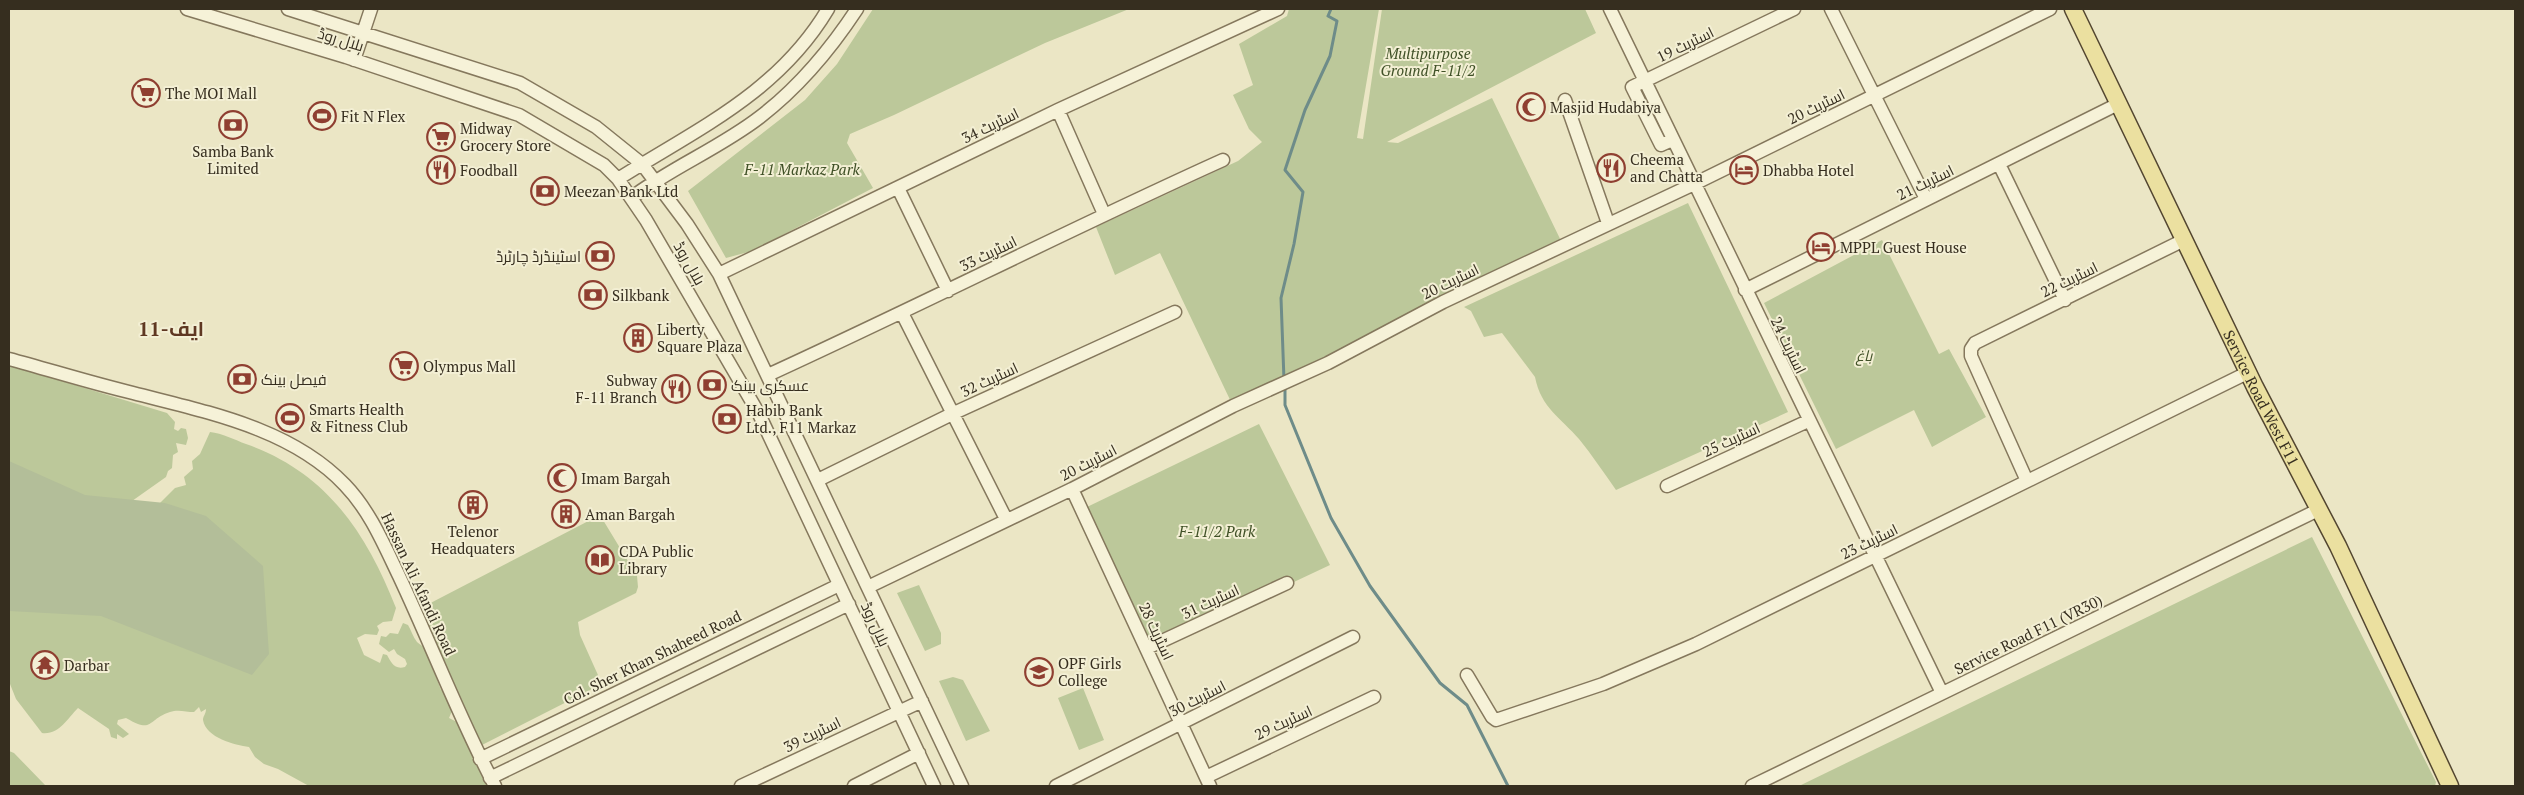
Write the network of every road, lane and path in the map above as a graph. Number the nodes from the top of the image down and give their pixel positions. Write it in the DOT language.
graph roads {
  1 [pos="187,9"];
  2 [pos="288,9"];
  3 [pos="371,9"];
  4 [pos="828,9"];
  5 [pos="856,9"];
  6 [pos="1278,9"];
  7 [pos="1610,9"];
  8 [pos="1794,9"];
  9 [pos="1831,9"];
  10 [pos="2050,9"];
  11 [pos="2073,9"];
  12 [pos="362,32"];
  13 [pos="354,60"];
  14 [pos="1645,82"];
  15 [pos="1874,96"];
  16 [pos="1565,100"];
  17 [pos="2118,104"];
  18 [pos="1058,110"];
  19 [pos="1223,160"];
  20 [pos="642,164"];
  21 [pos="1999,164"];
  22 [pos="618,180"];
  23 [pos="654,181"];
  24 [pos="1694,184"];
  25 [pos="898,188"];
  26 [pos="631,198"];
  27 [pos="1926,199"];
  28 [pos="1104,214"];
  29 [pos="1608,223"];
  30 [pos="2184,240"];
  31 [pos="719,274"];
  32 [pos="948,290"];
  33 [pos="1745,290"];
  34 [pos="2065,300"];
  35 [pos="1175,312"];
  36 [pos="902,313"];
  37 [pos="9,359"];
  38 [pos="2249,372"];
  39 [pos="768,375"];
  40 [pos="954,413"];
  41 [pos="1808,421"];
  42 [pos="818,480"];
  43 [pos="2027,481"];
  44 [pos="1667,486"];
  45 [pos="1072,489"];
  46 [pos="2318,510"];
  47 [pos="1006,519"];
  48 [pos="1875,556"];
  49 [pos="1287,582"];
  50 [pos="839,585"];
  51 [pos="868,587"];
  52 [pos="849,604"];
  53 [pos="1353,637"];
  54 [pos="1147,648"];
  55 [pos="1467,675"];
  56 [pos="1942,693"];
  57 [pos="1374,697"];
  58 [pos="922,701"];
  59 [pos="898,711"];
  60 [pos="1182,724"];
  61 [pos="919,753"];
  62 [pos="480,759"];
  63 [pos="1082,780"];
  64 [pos="1208,781"];
  65 [pos="492,782"];
  66 [pos="741,786"];
  67 [pos="854,786"];
  68 [pos="934,786"];
  69 [pos="962,786"];
  70 [pos="1056,786"];
  71 [pos="1752,786"];
  72 [pos="2450,786"];
  1 -- 13 [label="street, ہلال روڈ"];
  2 -- 12 [label="street, ہلال روڈ"];
  3 -- 12 [label="street"];
  4 -- 20 [label="street"];
  5 -- 23 [label="street"];
  6 -- 18 [label="street, اسٹریٹ 34"];
  7 -- 14 [label="street, اسٹریٹ 24"];
  8 -- 14 [label="street, اسٹریٹ 19"];
  9 -- 15 [label="street"];
  10 -- 15 [label="street, اسٹریٹ 20"];
  11 -- 17 [label="main road, Service Road West F11"];
  12 -- 13 [label="street"];
  12 -- 20 [label="street, ہلال روڈ"];
  13 -- 22 [label="street, ہلال روڈ"];
  14 -- 24 [label="street, اسٹریٹ 24"];
  15 -- 24 [label="street, اسٹریٹ 20"];
  15 -- 27 [label="street"];
  16 -- 29 [label="street"];
  17 -- 21 [label="street, اسٹریٹ 21"];
  17 -- 30 [label="main road, Service Road West F11"];
  18 -- 25 [label="street, اسٹریٹ 34"];
  18 -- 28 [label="street"];
  19 -- 28 [label="street, اسٹریٹ 33"];
  20 -- 22 [label="street"];
  20 -- 23 [label="street, ہلال روڈ"];
  21 -- 27 [label="street, اسٹریٹ 21"];
  21 -- 34 [label="street"];
  22 -- 26 [label="street, ہلال روڈ"];
  23 -- 26 [label="street"];
  23 -- 31 [label="street, ہلال روڈ"];
  24 -- 29 [label="street, اسٹریٹ 20"];
  24 -- 33 [label="street, اسٹریٹ 24"];
  25 -- 31 [label="street, اسٹریٹ 34"];
  25 -- 32 [label="street"];
  26 -- 50 [label="street, ہلال روڈ"];
  27 -- 33 [label="street, اسٹریٹ 21"];
  28 -- 32 [label="street, اسٹریٹ 33"];
  29 -- 45 [label="street, اسٹریٹ 20"];
  30 -- 34 [label="street, اسٹریٹ 22"];
  30 -- 38 [label="main road, Service Road West F11"];
  31 -- 39 [label="street, ہلال روڈ"];
  32 -- 36 [label="street, اسٹریٹ 33"];
  33 -- 41 [label="street, اسٹریٹ 24"];
  34 -- 43 [label="street, اسٹریٹ 22"];
  35 -- 40 [label="street, اسٹریٹ 32"];
  36 -- 39 [label="street, اسٹریٹ 33"];
  36 -- 40 [label="street"];
  37 -- 62 [label="street, Hassan Ali Afandi Road"];
  38 -- 43 [label="street, اسٹریٹ 23"];
  38 -- 46 [label="main road, Service Road West F11"];
  39 -- 42 [label="street, ہلال روڈ"];
  40 -- 42 [label="street, اسٹریٹ 32"];
  40 -- 47 [label="street"];
  41 -- 44 [label="street, اسٹریٹ 25"];
  41 -- 48 [label="street, اسٹریٹ 24"];
  42 -- 51 [label="street, ہلال روڈ"];
  43 -- 48 [label="street, اسٹریٹ 23"];
  45 -- 47 [label="street, اسٹریٹ 20"];
  45 -- 54 [label="street, اسٹریٹ 28"];
  46 -- 56 [label="street, Service Road F11 (VR30)"];
  46 -- 72 [label="main road, Service Road West F11"];
  47 -- 51 [label="street, اسٹریٹ 20"];
  48 -- 55 [label="street, اسٹریٹ 23"];
  48 -- 56 [label="street, اسٹریٹ 24"];
  49 -- 54 [label="street, اسٹریٹ 31"];
  50 -- 52 [label="street, ہلال روڈ"];
  50 -- 62 [label="street, Col. Sher Khan Shaheed Road"];
  51 -- 58 [label="street, ہلال روڈ"];
  52 -- 59 [label="street, ہلال روڈ"];
  52 -- 65 [label="street"];
  53 -- 60 [label="street, اسٹریٹ 30"];
  54 -- 60 [label="street, اسٹریٹ 28"];
  56 -- 71 [label="street, Service Road F11 (VR30)"];
  57 -- 64 [label="street, اسٹریٹ 29"];
  58 -- 59 [label="street, اسٹریٹ 39"];
  58 -- 69 [label="street, ہلال روڈ"];
  59 -- 61 [label="street, ہلال روڈ"];
  59 -- 66 [label="street, اسٹریٹ 39"];
  60 -- 63 [label="street, اسٹریٹ 30"];
  60 -- 64 [label="street, اسٹریٹ 28"];
  61 -- 67 [label="street"];
  61 -- 68 [label="street, ہلال روڈ"];
  62 -- 65 [label="street, Hassan Ali Afandi Road"];
  63 -- 70 [label="street, اسٹریٹ 30"];
}
